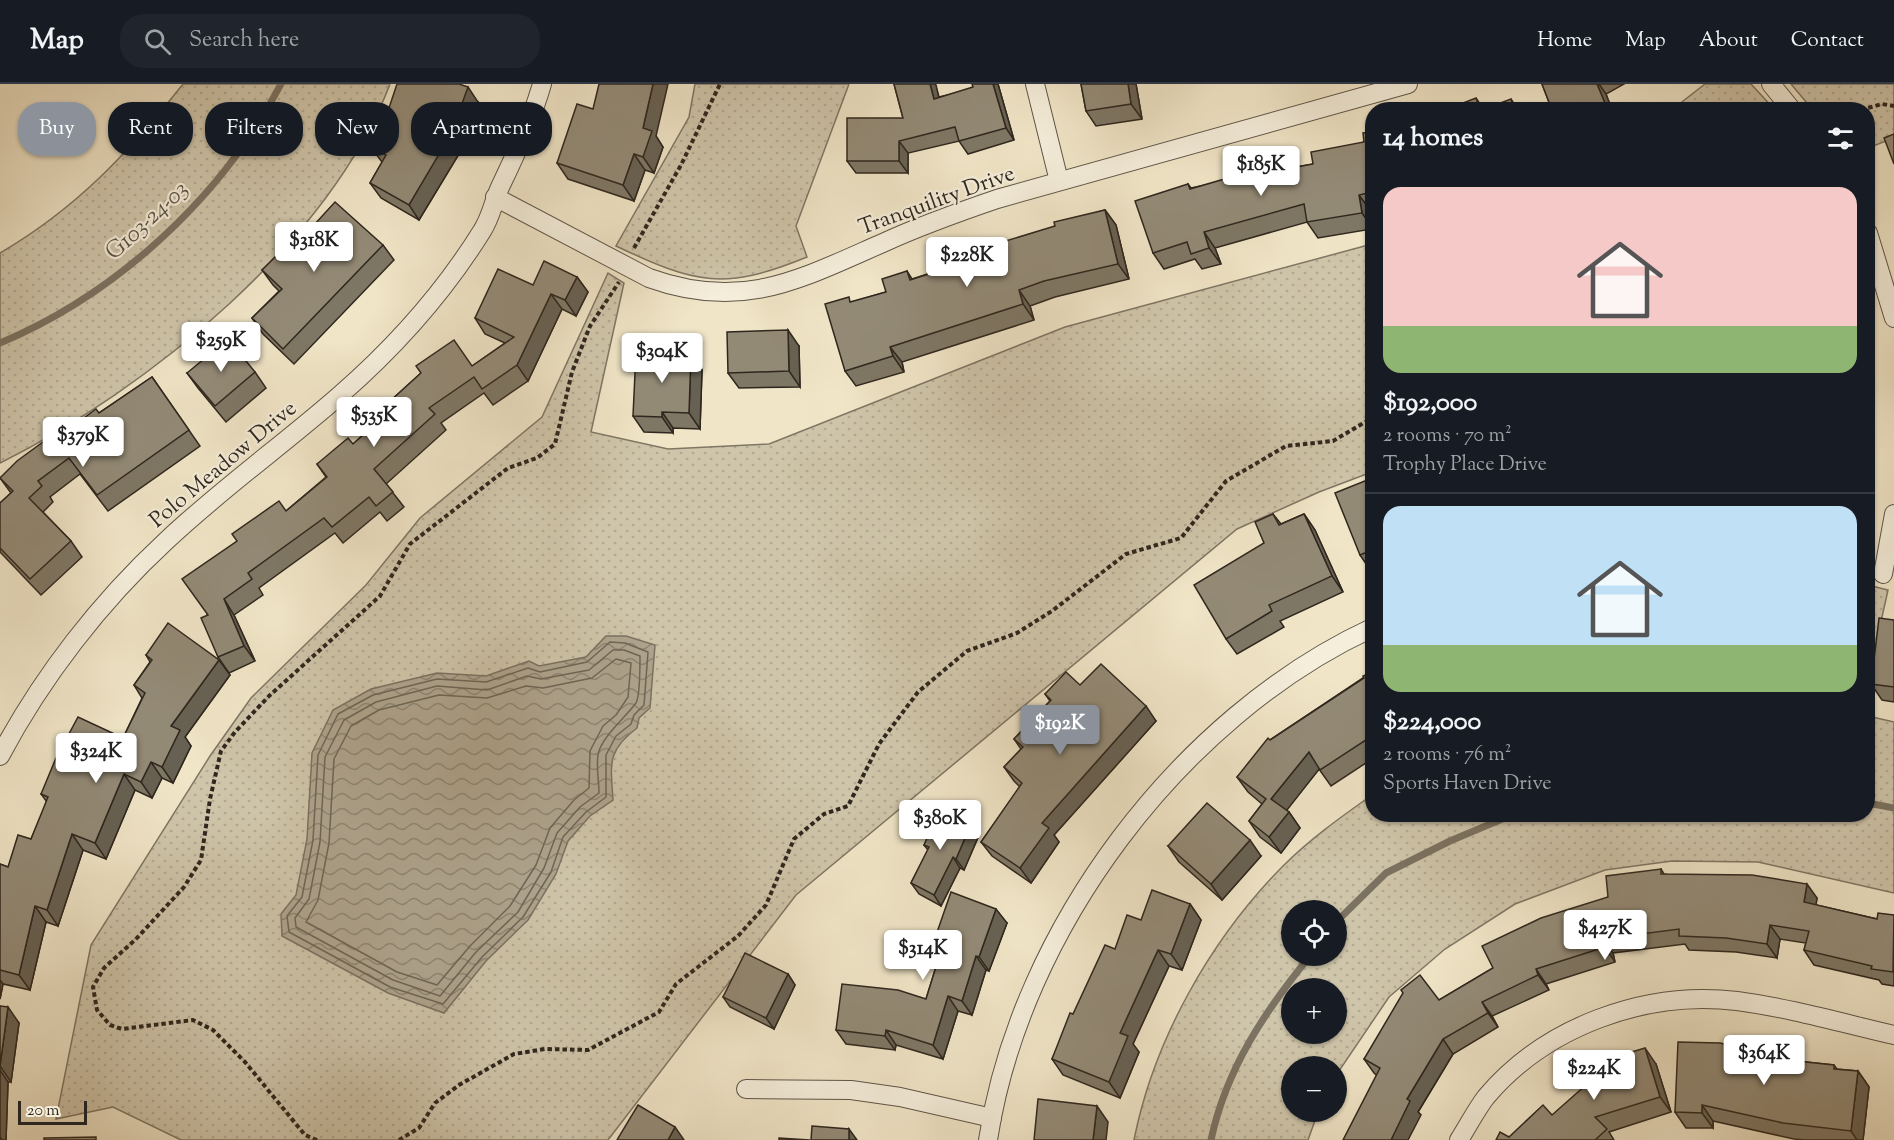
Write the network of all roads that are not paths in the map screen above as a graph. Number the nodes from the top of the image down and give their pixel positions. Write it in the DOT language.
graph roads {
  1 [pos="542,84"];
  2 [pos="1035,84"];
  3 [pos="1408,84"];
  4 [pos="1771,84"];
  5 [pos="1786,102"];
  6 [pos="1059,181"];
  7 [pos="495,197"];
  8 [pos="1875,256"];
  9 [pos="1894,318"];
  10 [pos="1894,514"];
  11 [pos="1882,574"];
  12 [pos="1365,632"];
  13 [pos="2,746"];
  14 [pos="1894,1035"];
  15 [pos="746,1089"];
  16 [pos="992,1118"];
  17 [pos="988,1140"];
  18 [pos="1460,1140"];
  1 -- 7 [label="street, Polo Meadow Drive"];
  2 -- 6 [label="street"];
  3 -- 6 [label="street, Tranquility Drive"];
  4 -- 5 [label="street"];
  6 -- 7 [label="street, Tranquility Drive"];
  7 -- 13 [label="street, Polo Meadow Drive"];
  8 -- 9 [label="street"];
  10 -- 11 [label="street"];
  12 -- 16 [label="street"];
  14 -- 18 [label="street"];
  15 -- 16 [label="street"];
  16 -- 17 [label="street"];
}
